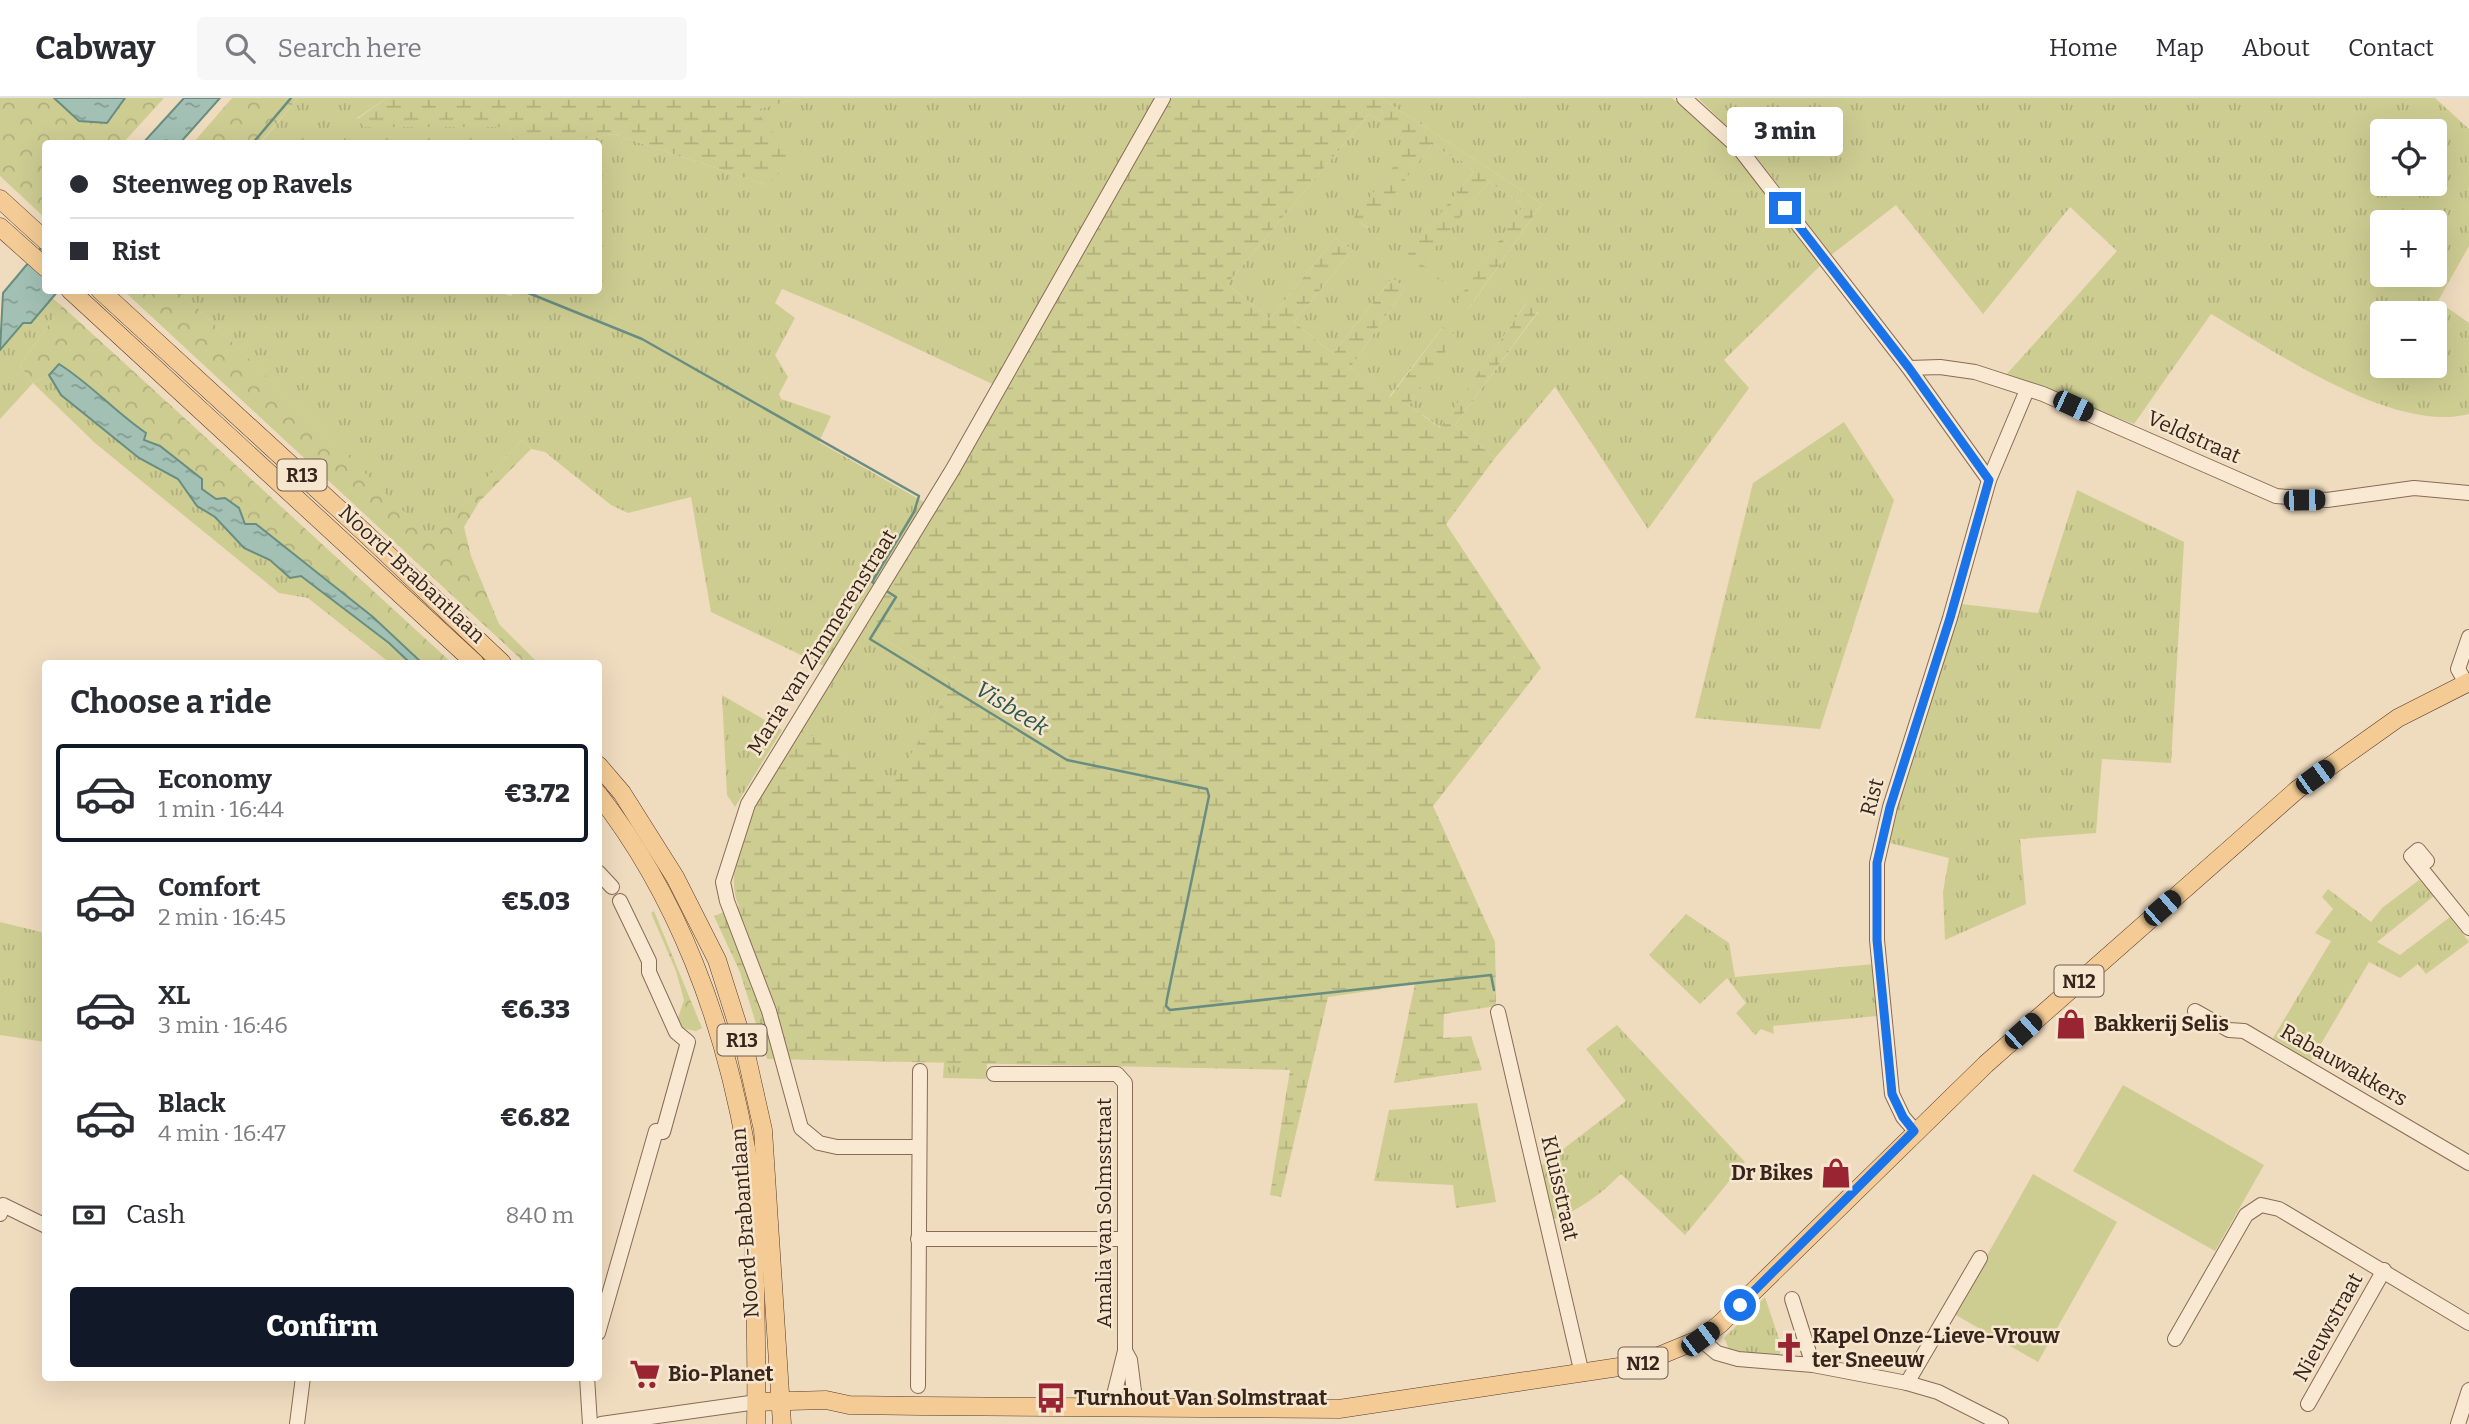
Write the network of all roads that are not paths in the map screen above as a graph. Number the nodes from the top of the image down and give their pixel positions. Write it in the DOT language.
graph roads {
  1 [pos="1163,98"];
  2 [pos="1684,98"];
  3 [pos="0,199"];
  4 [pos="0,226"];
  5 [pos="42,237"];
  6 [pos="42,264"];
  7 [pos="74,294"];
  8 [pos="104,294"];
  9 [pos="1909,368"];
  10 [pos="2027,390"];
  11 [pos="1989,480"];
  12 [pos="2469,493"];
  13 [pos="2468,640"];
  14 [pos="472,660"];
  15 [pos="499,660"];
  16 [pos="2468,683"];
  17 [pos="602,770"];
  18 [pos="602,802"];
  19 [pos="2419,866"];
  20 [pos="602,876"];
  21 [pos="612,887"];
  22 [pos="621,901"];
  23 [pos="2469,928"];
  24 [pos="2195,1011"];
  25 [pos="1497,1012"];
  26 [pos="920,1071"];
  27 [pos="994,1074"];
  28 [pos="1914,1131"];
  29 [pos="919,1147"];
  30 [pos="2469,1163"];
  31 [pos="1,1210"];
  32 [pos="42,1225"];
  33 [pos="918,1239"];
  34 [pos="1125,1239"];
  35 [pos="1980,1258"];
  36 [pos="2384,1270"];
  37 [pos="1792,1299"];
  38 [pos="602,1319"];
  39 [pos="2469,1323"];
  40 [pos="1700,1339"];
  41 [pos="2175,1339"];
  42 [pos="1125,1351"];
  43 [pos="1813,1365"];
  44 [pos="1582,1374"];
  45 [pos="303,1381"];
  46 [pos="587,1381"];
  47 [pos="1907,1383"];
  48 [pos="918,1385"];
  49 [pos="2469,1390"];
  50 [pos="757,1402"];
  51 [pos="782,1402"];
  52 [pos="2308,1404"];
  53 [pos="1111,1407"];
  54 [pos="1136,1407"];
  55 [pos="648,1420"];
  56 [pos="298,1424"];
  57 [pos="590,1424"];
  58 [pos="601,1424"];
  59 [pos="756,1424"];
  60 [pos="782,1424"];
  61 [pos="2001,1424"];
  62 [pos="2458,1424"];
  1 -- 29 [label="street, Maria van Zimmerenstraat"];
  2 -- 9 [label="street"];
  3 -- 5 [label="main road"];
  4 -- 6 [label="main road"];
  7 -- 14 [label="main road, Noord-Brabantlaan / R13"];
  8 -- 15 [label="main road, Noord-Brabantlaan / R13"];
  9 -- 10 [label="street, Veldstraat"];
  9 -- 11 [label="street"];
  10 -- 11 [label="street, Rist"];
  10 -- 12 [label="street, Veldstraat"];
  11 -- 28 [label="street, Rist"];
  13 -- 16 [label="street"];
  16 -- 28 [label="main road, N12"];
  17 -- 51 [label="main road, Noord-Brabantlaan / R13"];
  18 -- 50 [label="main road, Noord-Brabantlaan / R13"];
  19 -- 23 [label="street"];
  20 -- 21 [label="street"];
  22 -- 38 [label="street"];
  24 -- 30 [label="street, Rabauwakkers"];
  25 -- 44 [label="street, Kluisstraat"];
  26 -- 29 [label="street"];
  27 -- 34 [label="street, Amalia van Solmsstraat"];
  28 -- 40 [label="main road, N12"];
  29 -- 33 [label="street"];
  31 -- 32 [label="street"];
  33 -- 34 [label="street"];
  33 -- 48 [label="street"];
  34 -- 42 [label="street, Amalia van Solmsstraat"];
  35 -- 47 [label="street"];
  36 -- 39 [label="street, Nieuwstraat"];
  36 -- 41 [label="street, Nieuwstraat"];
  36 -- 52 [label="street, Nieuwstraat"];
  37 -- 43 [label="street"];
  40 -- 43 [label="street"];
  40 -- 44 [label="main road, N12"];
  42 -- 53 [label="street, Amalia van Solmsstraat"];
  42 -- 54 [label="street, Amalia van Solmsstraat"];
  43 -- 47 [label="street"];
  44 -- 54 [label="main road, N12"];
  45 -- 56 [label="street"];
  46 -- 57 [label="street"];
  47 -- 61 [label="street"];
  49 -- 62 [label="street"];
  50 -- 51 [label="main road, N12"];
  50 -- 55 [label="street"];
  50 -- 59 [label="main road, Noord-Brabantlaan / R13"];
  51 -- 53 [label="main road, N12"];
  51 -- 60 [label="main road, Noord-Brabantlaan / R13"];
  53 -- 54 [label="main road, N12"];
  55 -- 58 [label="street"];
}
